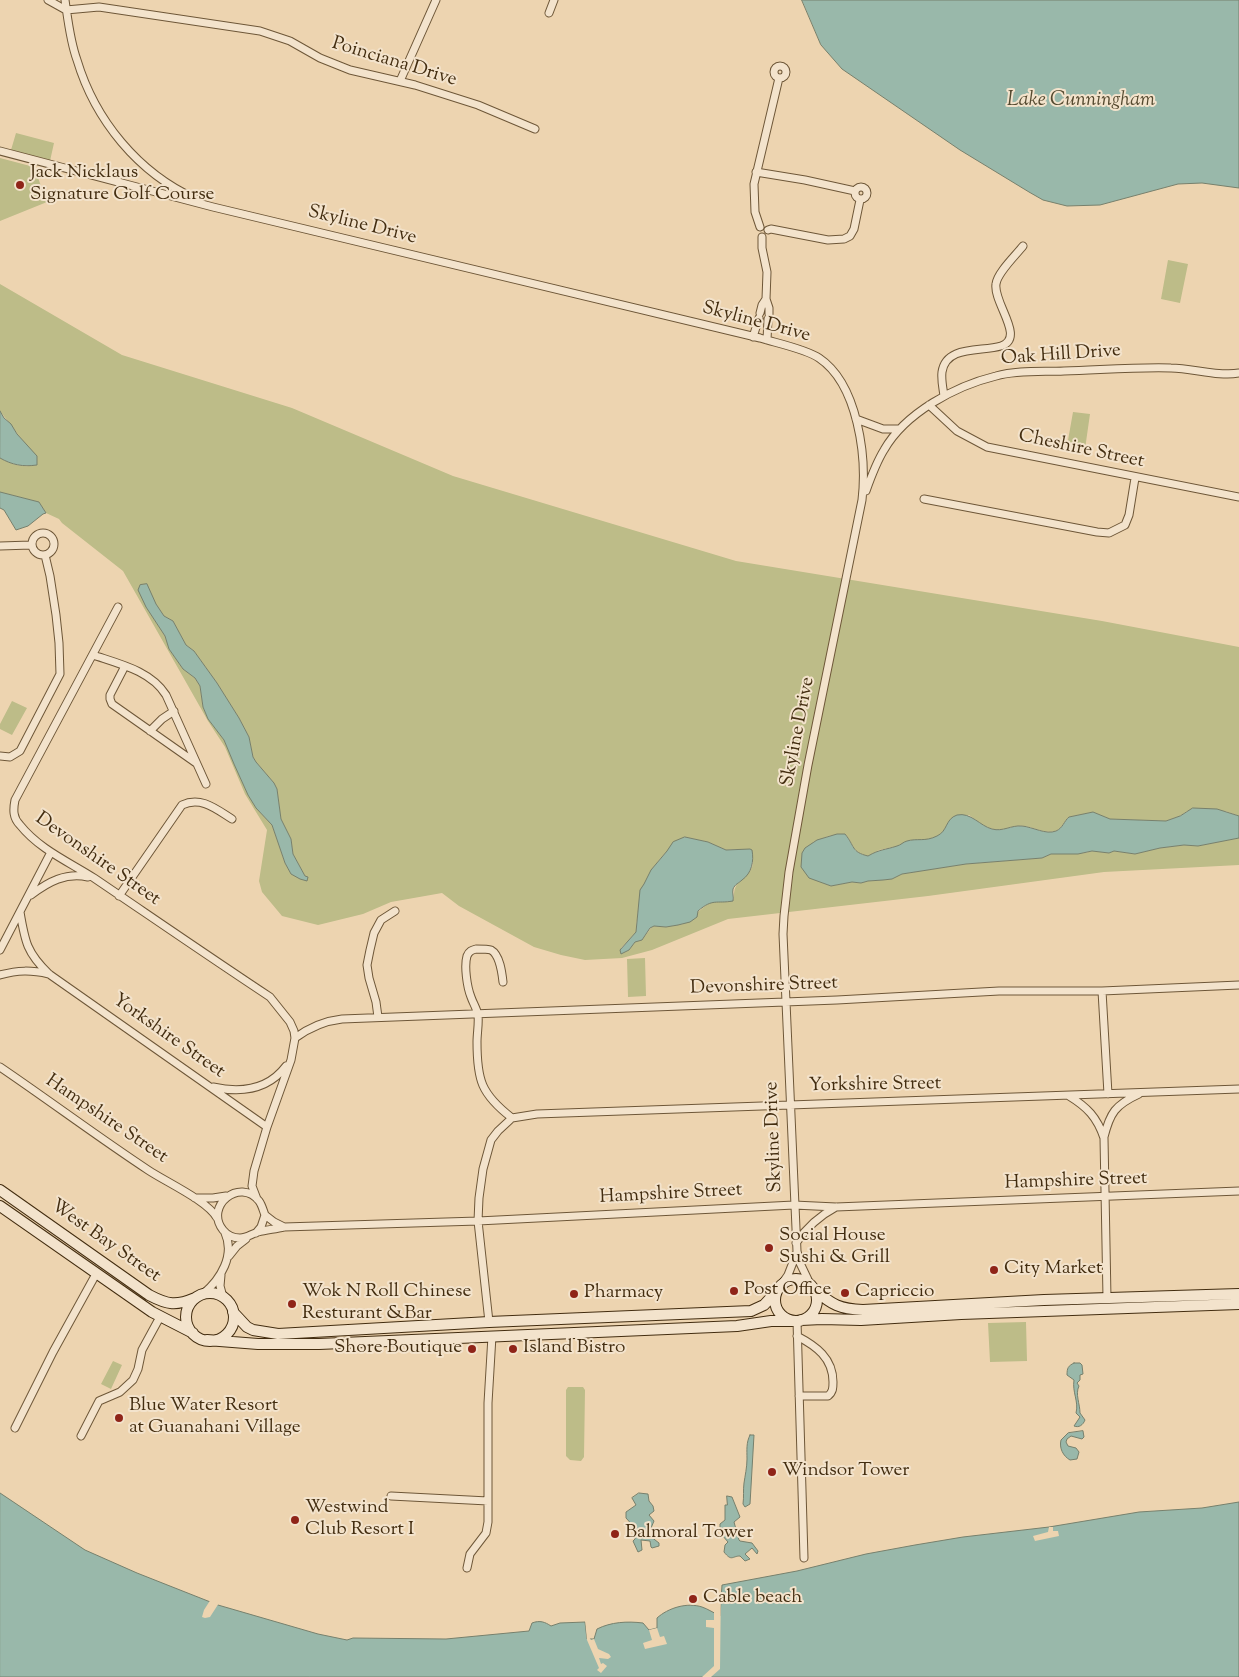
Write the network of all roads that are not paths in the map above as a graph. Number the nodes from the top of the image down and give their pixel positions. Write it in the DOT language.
graph roads {
  1 [pos="48,0"];
  2 [pos="65,0"];
  3 [pos="436,0"];
  4 [pos="554,0"];
  5 [pos="66,10"];
  6 [pos="549,13"];
  7 [pos="779,78"];
  8 [pos="400,81"];
  9 [pos="535,129"];
  10 [pos="0,151"];
  11 [pos="756,172"];
  12 [pos="856,191"];
  13 [pos="860,200"];
  14 [pos="213,207"];
  15 [pos="764,229"];
  16 [pos="1023,246"];
  17 [pos="766,299"];
  18 [pos="753,337"];
  19 [pos="767,340"];
  20 [pos="1239,373"];
  21 [pos="944,396"];
  22 [pos="929,405"];
  23 [pos="856,419"];
  24 [pos="899,429"];
  25 [pos="1135,478"];
  26 [pos="1239,497"];
  27 [pos="924,499"];
  28 [pos="862,500"];
  29 [pos="31,545"];
  30 [pos="0,546"];
  31 [pos="45,555"];
  32 [pos="118,607"];
  33 [pos="93,655"];
  34 [pos="125,666"];
  35 [pos="174,711"];
  36 [pos="150,731"];
  37 [pos="0,756"];
  38 [pos="197,763"];
  39 [pos="206,784"];
  40 [pos="232,819"];
  41 [pos="51,852"];
  42 [pos="93,878"];
  43 [pos="29,896"];
  44 [pos="119,896"];
  45 [pos="395,911"];
  46 [pos="20,912"];
  47 [pos="0,950"];
  48 [pos="49,974"];
  49 [pos="0,975"];
  50 [pos="503,982"];
  51 [pos="1239,985"];
  52 [pos="1102,991"];
  53 [pos="786,1002"];
  54 [pos="478,1014"];
  55 [pos="378,1017"];
  56 [pos="295,1038"];
  57 [pos="291,1060"];
  58 [pos="0,1067"];
  59 [pos="209,1087"];
  60 [pos="1239,1090"];
  61 [pos="1142,1092"];
  62 [pos="1108,1094"];
  63 [pos="1068,1096"];
  64 [pos="790,1104"];
  65 [pos="512,1118"];
  66 [pos="267,1128"];
  67 [pos="1104,1138"];
  68 [pos="254,1171"];
  69 [pos="0,1190"];
  70 [pos="1239,1191"];
  71 [pos="231,1194"];
  72 [pos="194,1198"];
  73 [pos="1105,1198"];
  74 [pos="257,1199"];
  75 [pos="794,1205"];
  76 [pos="0,1206"];
  77 [pos="836,1207"];
  78 [pos="265,1215"];
  79 [pos="478,1221"];
  80 [pos="219,1223"];
  81 [pos="284,1227"];
  82 [pos="225,1232"];
  83 [pos="253,1235"];
  84 [pos="796,1243"];
  85 [pos="797,1252"];
  86 [pos="227,1258"];
  87 [pos="96,1274"];
  88 [pos="220,1275"];
  89 [pos="812,1287"];
  90 [pos="779,1288"];
  91 [pos="1239,1294"];
  92 [pos="199,1296"];
  93 [pos="223,1297"];
  94 [pos="1107,1298"];
  95 [pos="1239,1304"];
  96 [pos="233,1312"];
  97 [pos="160,1316"];
  98 [pos="797,1321"];
  99 [pos="489,1322"];
  100 [pos="193,1333"];
  101 [pos="492,1336"];
  102 [pos="797,1336"];
  103 [pos="207,1340"];
  104 [pos="799,1396"];
  105 [pos="15,1428"];
  106 [pos="81,1436"];
  107 [pos="391,1496"];
  108 [pos="488,1501"];
  109 [pos="804,1558"];
  110 [pos="466,1568"];
  1 -- 5 [label="street"];
  2 -- 5 [label="street"];
  3 -- 8 [label="street"];
  4 -- 6 [label="street"];
  5 -- 8 [label="street, Poinciana Drive"];
  5 -- 14 [label="street"];
  7 -- 11 [label="street"];
  8 -- 9 [label="street, Poinciana Drive"];
  10 -- 14 [label="street, Skyline Drive"];
  11 -- 12 [label="street"];
  11 -- 15 [label="street"];
  12 -- 13 [label="street"];
  12 -- 13 [label="street"];
  13 -- 15 [label="street"];
  14 -- 18 [label="street, Skyline Drive"];
  15 -- 17 [label="street"];
  16 -- 21 [label="street"];
  17 -- 18 [label="street"];
  17 -- 19 [label="street"];
  18 -- 19 [label="street, Skyline Drive"];
  19 -- 23 [label="street, Skyline Drive"];
  20 -- 21 [label="street, Oak Hill Drive"];
  21 -- 22 [label="street, Oak Hill Drive"];
  22 -- 24 [label="street, Oak Hill Drive"];
  22 -- 25 [label="street, Cheshire Street"];
  23 -- 24 [label="street"];
  23 -- 28 [label="street, Skyline Drive"];
  24 -- 28 [label="street, Oak Hill Drive"];
  25 -- 26 [label="street, Cheshire Street"];
  25 -- 27 [label="street"];
  28 -- 53 [label="street, Skyline Drive"];
  29 -- 30 [label="street"];
  29 -- 31 [label="street"];
  29 -- 31 [label="street"];
  31 -- 37 [label="street"];
  32 -- 33 [label="street, Devonshire Street"];
  33 -- 34 [label="street"];
  33 -- 41 [label="street, Devonshire Street"];
  34 -- 35 [label="street"];
  34 -- 36 [label="street"];
  35 -- 36 [label="street"];
  35 -- 38 [label="street"];
  36 -- 38 [label="street"];
  38 -- 39 [label="street"];
  40 -- 44 [label="street"];
  41 -- 42 [label="street, Devonshire Street"];
  41 -- 43 [label="street"];
  42 -- 43 [label="street"];
  42 -- 44 [label="street, Devonshire Street"];
  43 -- 46 [label="street"];
  44 -- 56 [label="street, Devonshire Street"];
  45 -- 55 [label="street"];
  46 -- 47 [label="street"];
  46 -- 48 [label="street, Yorkshire Street"];
  48 -- 49 [label="street, Yorkshire Street"];
  48 -- 59 [label="street, Yorkshire Street"];
  50 -- 54 [label="street"];
  51 -- 52 [label="street, Devonshire Street"];
  52 -- 53 [label="street, Devonshire Street"];
  52 -- 62 [label="street"];
  53 -- 54 [label="street, Devonshire Street"];
  53 -- 64 [label="street, Skyline Drive"];
  54 -- 55 [label="street, Devonshire Street"];
  54 -- 65 [label="street"];
  55 -- 56 [label="street, Devonshire Street"];
  56 -- 57 [label="street"];
  57 -- 59 [label="street"];
  57 -- 66 [label="street"];
  58 -- 72 [label="street, Hampshire Street"];
  59 -- 66 [label="street, Yorkshire Street"];
  60 -- 61 [label="street, Yorkshire Street"];
  61 -- 62 [label="street, Yorkshire Street"];
  61 -- 67 [label="street"];
  62 -- 63 [label="street, Yorkshire Street"];
  63 -- 64 [label="street, Yorkshire Street"];
  63 -- 67 [label="street"];
  64 -- 65 [label="street, Yorkshire Street"];
  64 -- 75 [label="street, Skyline Drive"];
  65 -- 79 [label="street"];
  66 -- 68 [label="street"];
  67 -- 73 [label="street"];
  68 -- 71 [label="street"];
  68 -- 74 [label="street"];
  69 -- 92 [label="main road, West Bay Street"];
  70 -- 73 [label="street, Hampshire Street"];
  71 -- 72 [label="street"];
  71 -- 74 [label="street"];
  71 -- 80 [label="street"];
  72 -- 80 [label="street, Hampshire Street"];
  73 -- 77 [label="street, Hampshire Street"];
  73 -- 94 [label="street"];
  74 -- 78 [label="street"];
  75 -- 77 [label="street, Hampshire Street"];
  75 -- 79 [label="street, Hampshire Street"];
  75 -- 84 [label="street, Skyline Drive"];
  76 -- 87 [label="main road, West Bay Street"];
  77 -- 84 [label="street"];
  78 -- 81 [label="street"];
  78 -- 83 [label="street"];
  79 -- 81 [label="street, Hampshire Street"];
  79 -- 99 [label="street"];
  80 -- 82 [label="street"];
  81 -- 83 [label="street, Hampshire Street"];
  82 -- 83 [label="street"];
  82 -- 86 [label="street"];
  83 -- 86 [label="street"];
  84 -- 85 [label="street, Skyline Drive"];
  85 -- 89 [label="street, Skyline Drive"];
  85 -- 90 [label="street, Skyline Drive"];
  86 -- 88 [label="street"];
  87 -- 97 [label="main road, West Bay Street"];
  87 -- 105 [label="street"];
  88 -- 92 [label="street"];
  88 -- 93 [label="street"];
  89 -- 90 [label="main road"];
  89 -- 94 [label="main road"];
  89 -- 98 [label="main road"];
  90 -- 98 [label="main road"];
  90 -- 99 [label="main road"];
  91 -- 94 [label="main road"];
  92 -- 93 [label="main road"];
  92 -- 100 [label="main road"];
  93 -- 96 [label="main road"];
  95 -- 98 [label="main road"];
  96 -- 99 [label="main road"];
  96 -- 103 [label="main road"];
  97 -- 100 [label="main road, West Bay Street"];
  97 -- 106 [label="street"];
  98 -- 101 [label="main road"];
  98 -- 102 [label="street"];
  100 -- 103 [label="main road"];
  101 -- 103 [label="main road"];
  101 -- 108 [label="street"];
  102 -- 104 [label="street"];
  102 -- 104 [label="street"];
  104 -- 109 [label="street"];
  107 -- 108 [label="street"];
  108 -- 110 [label="street"];
}
